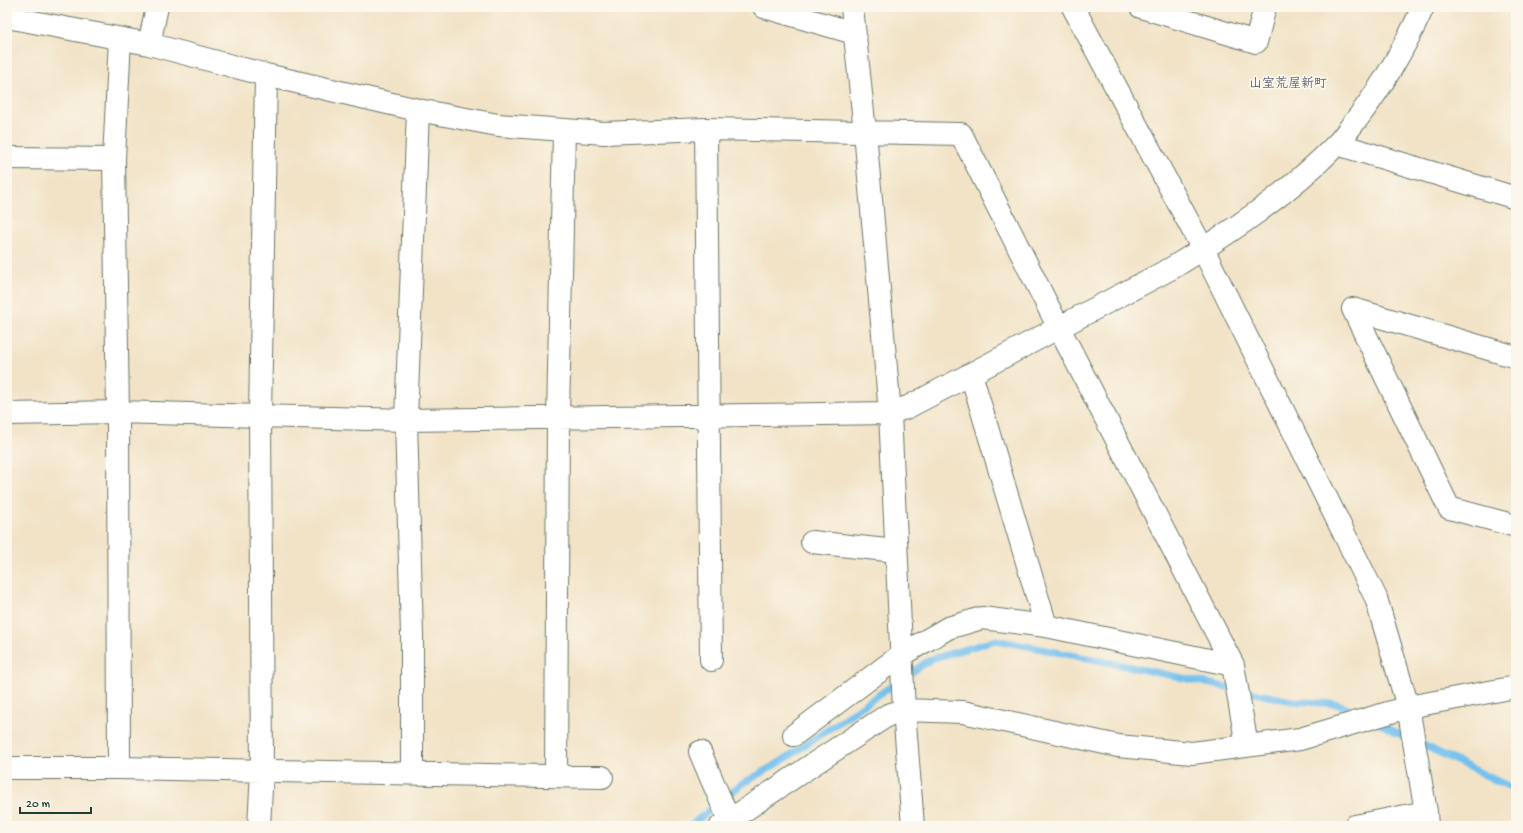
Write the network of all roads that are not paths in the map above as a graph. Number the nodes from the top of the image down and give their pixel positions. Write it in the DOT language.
graph roads {
  1 [pos="157,7"];
  2 [pos="764,7"];
  3 [pos="852,7"];
  4 [pos="1074,7"];
  5 [pos="1141,7"];
  6 [pos="1265,7"];
  7 [pos="1423,7"];
  8 [pos="7,17"];
  9 [pos="854,33"];
  10 [pos="120,39"];
  11 [pos="149,44"];
  12 [pos="266,75"];
  13 [pos="418,110"];
  14 [pos="706,129"];
  15 [pos="564,130"];
  16 [pos="864,132"];
  17 [pos="1337,144"];
  18 [pos="7,158"];
  19 [pos="114,159"];
  20 [pos="1515,194"];
  21 [pos="1203,249"];
  22 [pos="1059,328"];
  23 [pos="1516,357"];
  24 [pos="971,374"];
  25 [pos="118,412"];
  26 [pos="890,413"];
  27 [pos="7,414"];
  28 [pos="260,416"];
  29 [pos="708,416"];
  30 [pos="558,418"];
  31 [pos="406,420"];
  32 [pos="1516,526"];
  33 [pos="812,542"];
  34 [pos="896,551"];
  35 [pos="1046,626"];
  36 [pos="902,658"];
  37 [pos="710,660"];
  38 [pos="1233,669"];
  39 [pos="1516,687"];
  40 [pos="904,703"];
  41 [pos="1408,707"];
  42 [pos="794,735"];
  43 [pos="1248,746"];
  44 [pos="700,752"];
  45 [pos="7,768"];
  46 [pos="119,768"];
  47 [pos="262,771"];
  48 [pos="412,773"];
  49 [pos="556,775"];
  50 [pos="602,777"];
  51 [pos="1427,819"];
  52 [pos="726,821"];
  53 [pos="259,826"];
  54 [pos="913,826"];
  55 [pos="1354,826"];
  1 -- 11 [label="street"];
  2 -- 9 [label="street"];
  3 -- 9 [label="street"];
  4 -- 21 [label="street"];
  5 -- 6 [label="street"];
  7 -- 17 [label="street"];
  8 -- 10 [label="street"];
  9 -- 16 [label="street"];
  10 -- 11 [label="street"];
  10 -- 19 [label="street"];
  11 -- 12 [label="street"];
  12 -- 13 [label="street"];
  12 -- 28 [label="street"];
  13 -- 15 [label="street"];
  13 -- 31 [label="street"];
  14 -- 15 [label="street"];
  14 -- 16 [label="street"];
  14 -- 29 [label="street"];
  15 -- 30 [label="street"];
  16 -- 22 [label="street"];
  16 -- 26 [label="street"];
  17 -- 20 [label="street"];
  17 -- 21 [label="street"];
  18 -- 19 [label="street"];
  19 -- 25 [label="street"];
  21 -- 22 [label="street"];
  21 -- 41 [label="street"];
  22 -- 24 [label="street"];
  22 -- 38 [label="street"];
  23 -- 32 [label="street"];
  24 -- 26 [label="street"];
  24 -- 35 [label="street"];
  25 -- 27 [label="street"];
  25 -- 28 [label="street"];
  25 -- 46 [label="street"];
  26 -- 29 [label="street"];
  26 -- 34 [label="street"];
  28 -- 31 [label="street"];
  28 -- 47 [label="street"];
  29 -- 30 [label="street"];
  29 -- 37 [label="street"];
  30 -- 31 [label="street"];
  30 -- 49 [label="street"];
  31 -- 48 [label="street"];
  33 -- 34 [label="street"];
  34 -- 36 [label="street"];
  35 -- 36 [label="street"];
  35 -- 38 [label="street"];
  36 -- 40 [label="street"];
  36 -- 42 [label="street"];
  38 -- 43 [label="street"];
  39 -- 41 [label="street"];
  40 -- 43 [label="street"];
  40 -- 52 [label="street"];
  40 -- 54 [label="street"];
  41 -- 43 [label="street"];
  41 -- 51 [label="street"];
  44 -- 52 [label="street"];
  45 -- 46 [label="street"];
  46 -- 47 [label="street"];
  47 -- 48 [label="street"];
  47 -- 53 [label="street"];
  48 -- 49 [label="street"];
  49 -- 50 [label="street"];
  51 -- 55 [label="street"];
}
